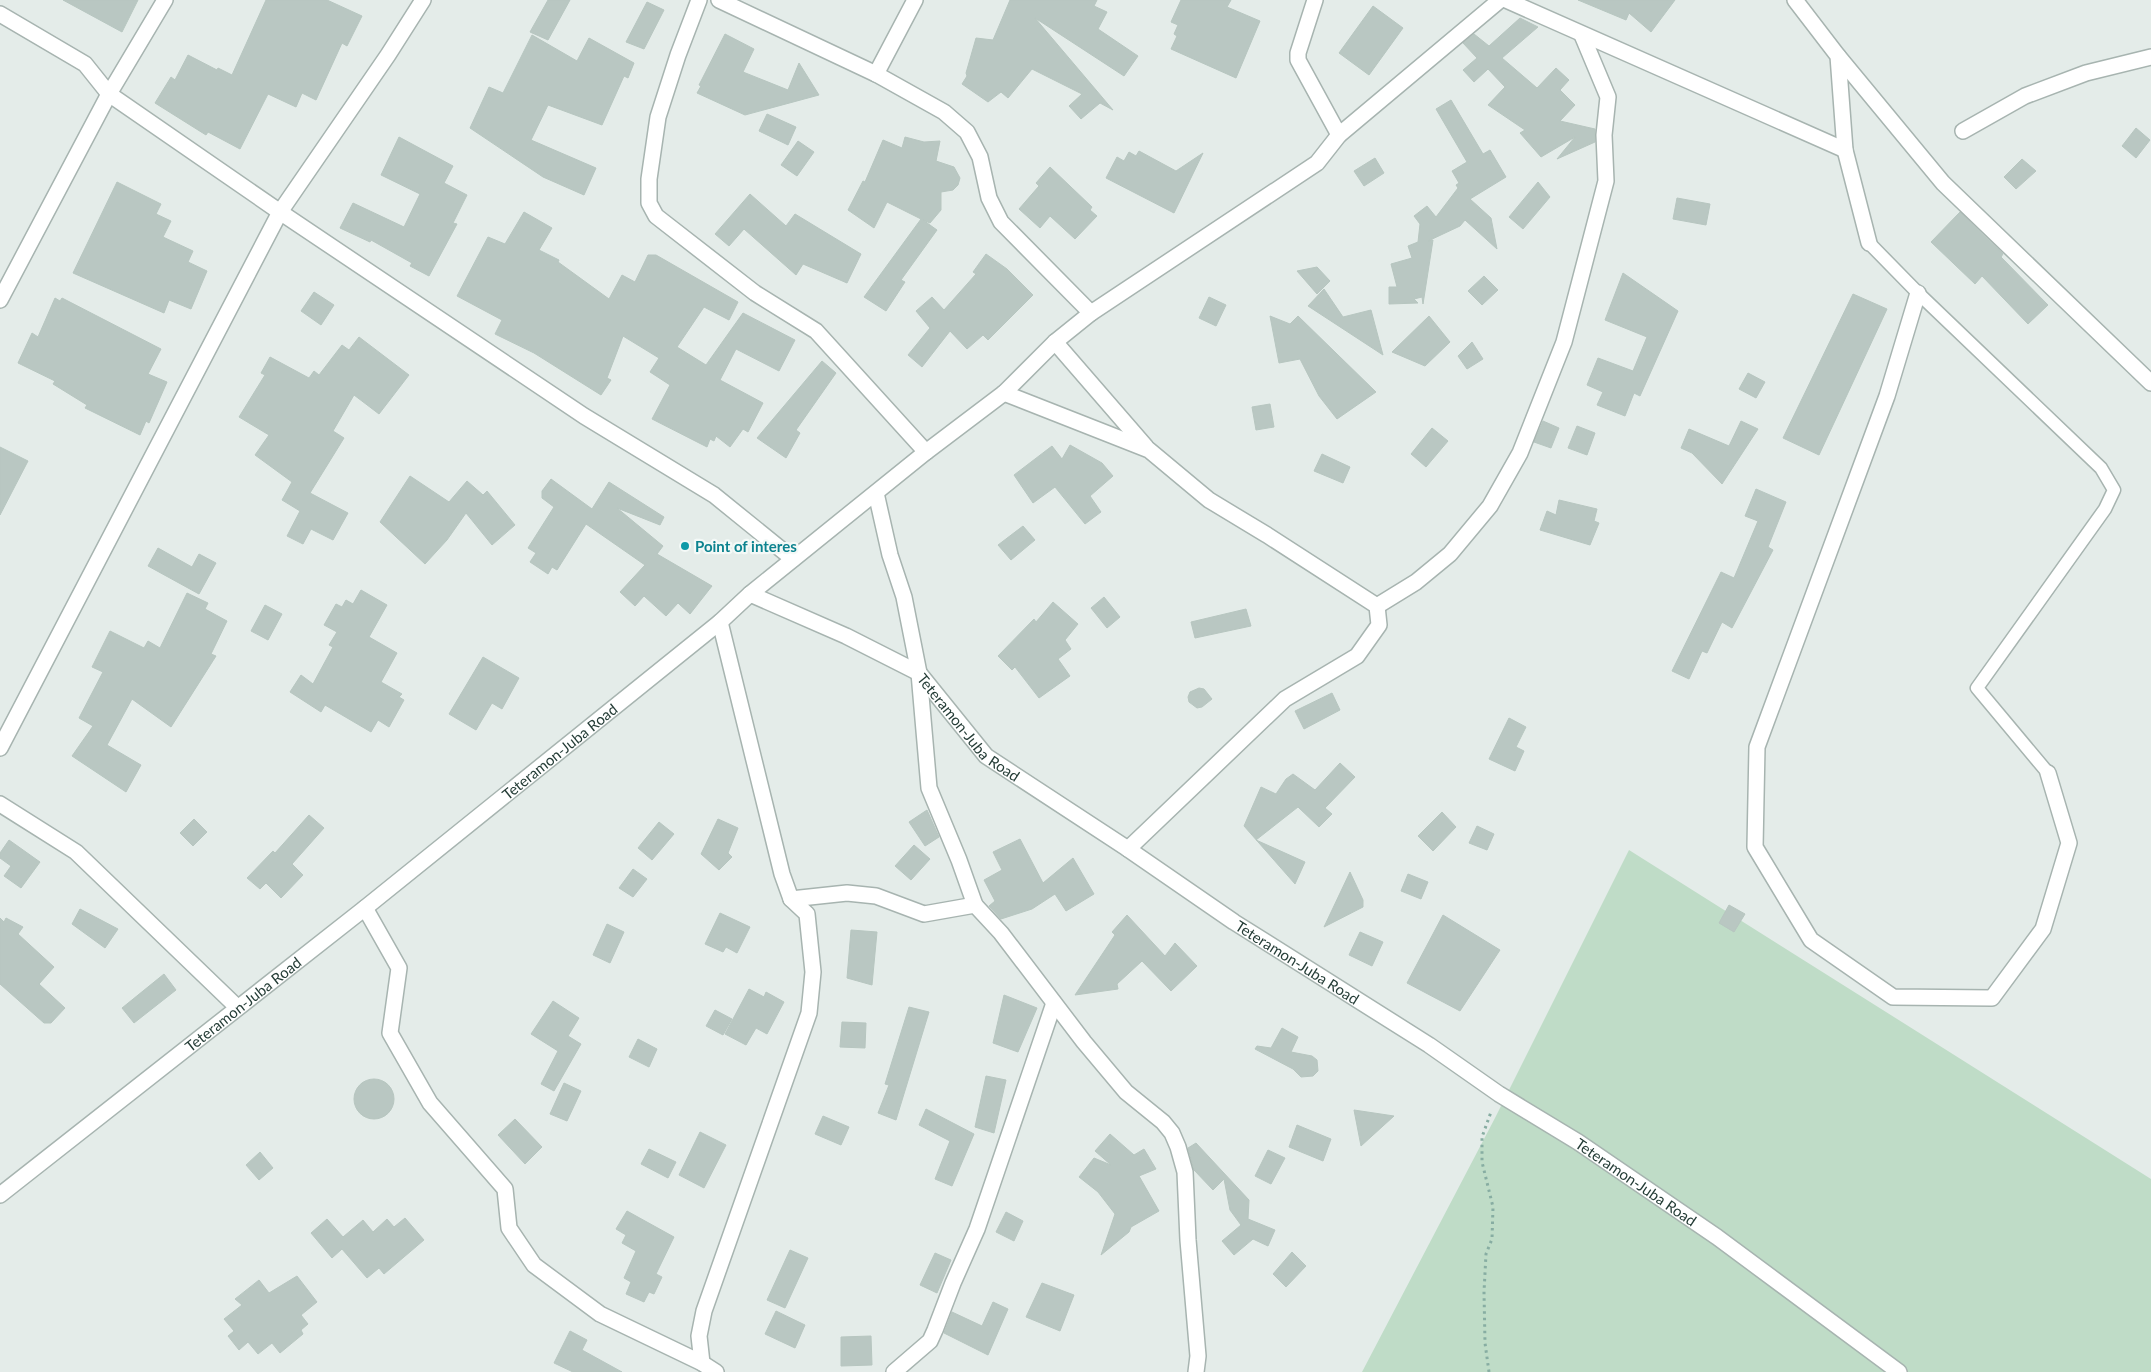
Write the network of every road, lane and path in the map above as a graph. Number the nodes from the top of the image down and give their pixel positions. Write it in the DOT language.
graph roads {
  1 [pos="165,0"];
  2 [pos="423,0"];
  3 [pos="699,0"];
  4 [pos="719,0"];
  5 [pos="915,0"];
  6 [pos="1315,0"];
  7 [pos="1500,0"];
  8 [pos="1506,0"];
  9 [pos="1795,0"];
  10 [pos="0,14"];
  11 [pos="1582,35"];
  12 [pos="1838,56"];
  13 [pos="2151,57"];
  14 [pos="876,74"];
  15 [pos="109,94"];
  16 [pos="1962,132"];
  17 [pos="1340,135"];
  18 [pos="1845,150"];
  19 [pos="280,212"];
  20 [pos="1869,243"];
  21 [pos="1918,293"];
  22 [pos="0,300"];
  23 [pos="1091,313"];
  24 [pos="1055,342"];
  25 [pos="2151,383"];
  26 [pos="1004,393"];
  27 [pos="1149,450"];
  28 [pos="926,452"];
  29 [pos="876,493"];
  30 [pos="793,559"];
  31 [pos="750,594"];
  32 [pos="1377,606"];
  33 [pos="720,622"];
  34 [pos="919,673"];
  35 [pos="0,748"];
  36 [pos="2048,773"];
  37 [pos="0,804"];
  38 [pos="1128,848"];
  39 [pos="791,899"];
  40 [pos="974,905"];
  41 [pos="365,908"];
  42 [pos="1054,1004"];
  43 [pos="237,1007"];
  44 [pos="1499,1094"];
  45 [pos="0,1195"];
  46 [pos="702,1363"];
  47 [pos="716,1372"];
  48 [pos="894,1372"];
  49 [pos="1196,1372"];
  50 [pos="1489,1372"];
  51 [pos="1899,1372"];
  1 -- 15 [label="street"];
  2 -- 19 [label="street"];
  3 -- 28 [label="street"];
  4 -- 14 [label="street"];
  5 -- 14 [label="street"];
  6 -- 17 [label="street"];
  7 -- 17 [label="street"];
  8 -- 11 [label="street"];
  9 -- 12 [label="street"];
  10 -- 15 [label="street"];
  11 -- 18 [label="street"];
  11 -- 32 [label="street"];
  12 -- 18 [label="street"];
  12 -- 25 [label="street"];
  13 -- 16 [label="street"];
  14 -- 23 [label="street"];
  15 -- 19 [label="street"];
  15 -- 22 [label="street"];
  17 -- 23 [label="street"];
  18 -- 20 [label="street"];
  19 -- 30 [label="street"];
  19 -- 35 [label="street"];
  20 -- 21 [label="lane"];
  21 -- 36 [label="lane"];
  21 -- 36 [label="street"];
  23 -- 24 [label="street"];
  24 -- 26 [label="street"];
  24 -- 27 [label="street"];
  26 -- 27 [label="street"];
  26 -- 28 [label="street"];
  27 -- 32 [label="street"];
  28 -- 29 [label="street"];
  29 -- 30 [label="street"];
  29 -- 34 [label="street"];
  30 -- 31 [label="street"];
  31 -- 33 [label="street, Teteramon-Juba Road"];
  31 -- 34 [label="street, Teteramon-Juba Road"];
  32 -- 38 [label="street"];
  33 -- 39 [label="street"];
  33 -- 41 [label="street, Teteramon-Juba Road"];
  34 -- 38 [label="street, Teteramon-Juba Road"];
  34 -- 40 [label="street"];
  37 -- 43 [label="street"];
  38 -- 44 [label="street, Teteramon-Juba Road"];
  39 -- 40 [label="street"];
  39 -- 46 [label="street"];
  40 -- 42 [label="street"];
  41 -- 43 [label="street, Teteramon-Juba Road"];
  41 -- 46 [label="street"];
  42 -- 48 [label="street"];
  42 -- 49 [label="street"];
  43 -- 45 [label="street, Teteramon-Juba Road"];
  44 -- 50 [label="path"];
  44 -- 51 [label="street, Teteramon-Juba Road"];
  46 -- 47 [label="street"];
}
